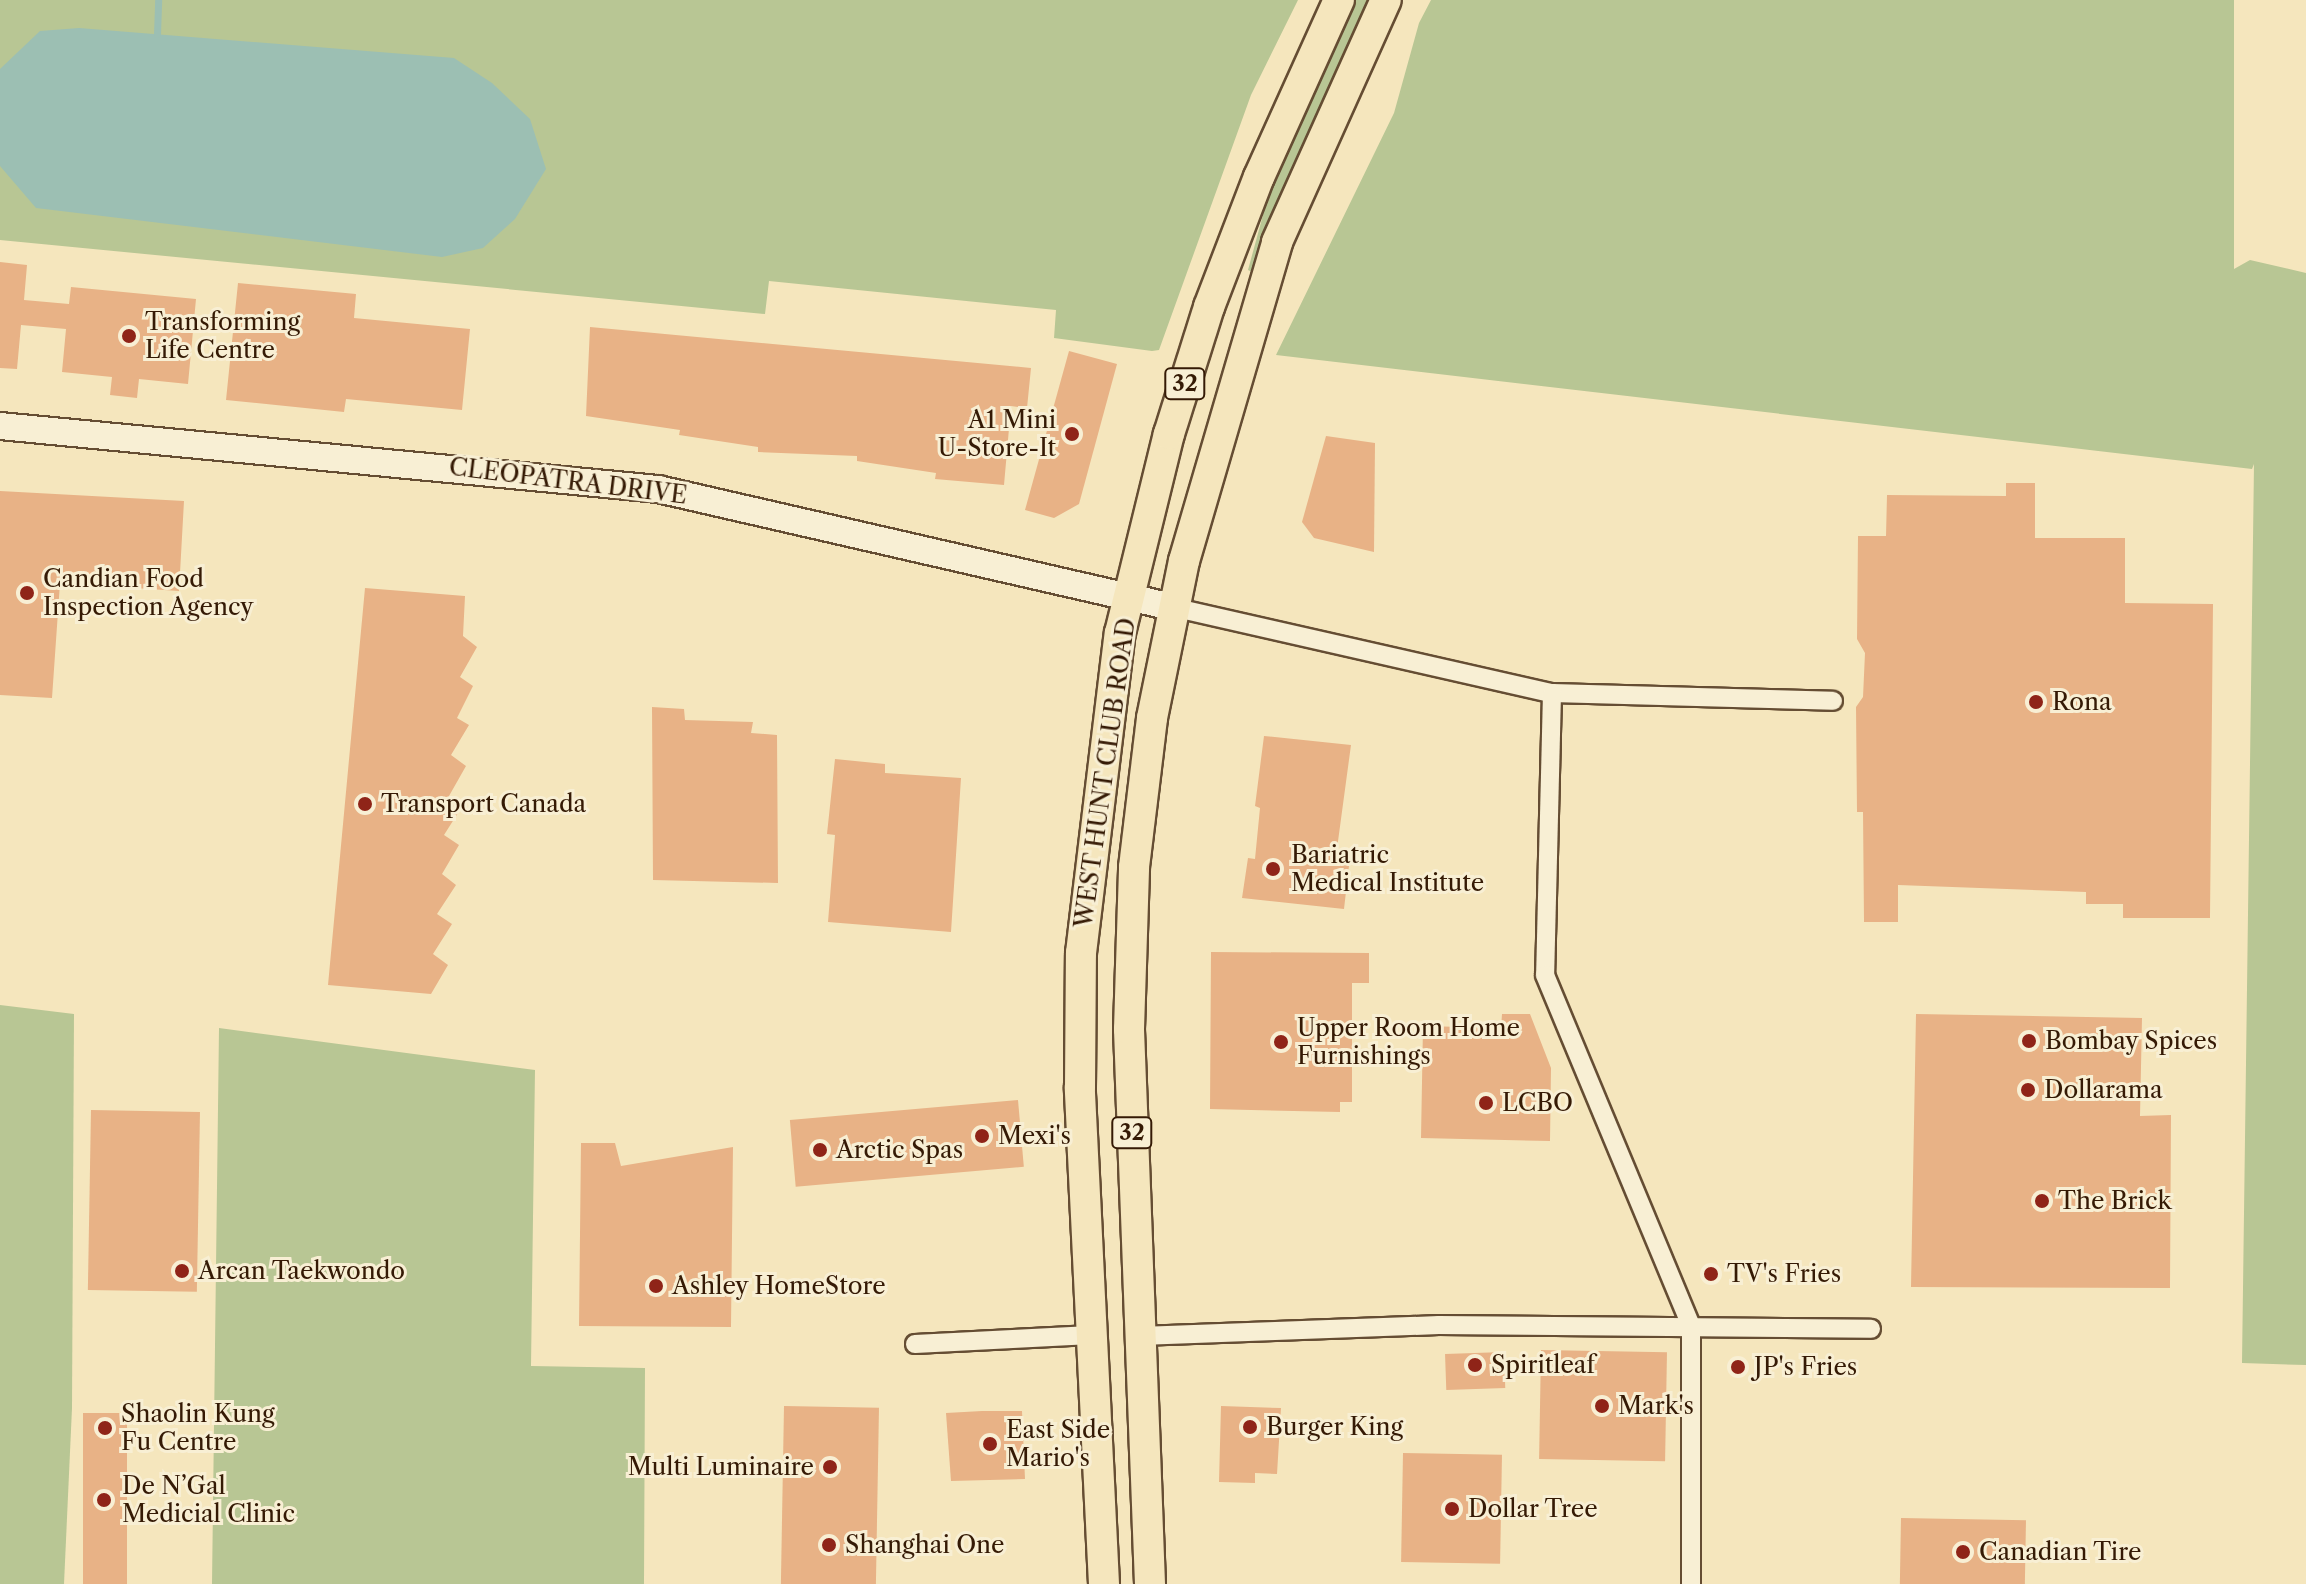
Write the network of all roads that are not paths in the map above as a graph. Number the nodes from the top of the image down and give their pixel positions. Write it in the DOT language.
graph roads {
  1 [pos="1339,0"];
  2 [pos="1386,0"];
  3 [pos="0,426"];
  4 [pos="1129,598"];
  5 [pos="1172,607"];
  6 [pos="1552,693"];
  7 [pos="1833,701"];
  8 [pos="1691,1326"];
  9 [pos="1871,1329"];
  10 [pos="1091,1335"];
  11 [pos="1140,1336"];
  12 [pos="915,1344"];
  13 [pos="1104,1584"];
  14 [pos="1150,1584"];
  15 [pos="1691,1584"];
  1 -- 4 [label="main road, WEST HUNT CLUB ROAD / 32"];
  2 -- 5 [label="main road, WEST HUNT CLUB ROAD / 32"];
  3 -- 4 [label="street, CLEOPATRA DRIVE"];
  4 -- 5 [label="street, CLEOPATRA DRIVE"];
  4 -- 10 [label="main road, WEST HUNT CLUB ROAD / 32"];
  5 -- 6 [label="street"];
  5 -- 11 [label="main road, WEST HUNT CLUB ROAD / 32"];
  6 -- 7 [label="street"];
  6 -- 8 [label="street"];
  8 -- 9 [label="street"];
  8 -- 11 [label="street"];
  8 -- 15 [label="street"];
  10 -- 11 [label="main road"];
  10 -- 12 [label="street"];
  10 -- 13 [label="main road, WEST HUNT CLUB ROAD / 32"];
  11 -- 14 [label="main road, WEST HUNT CLUB ROAD / 32"];
}
